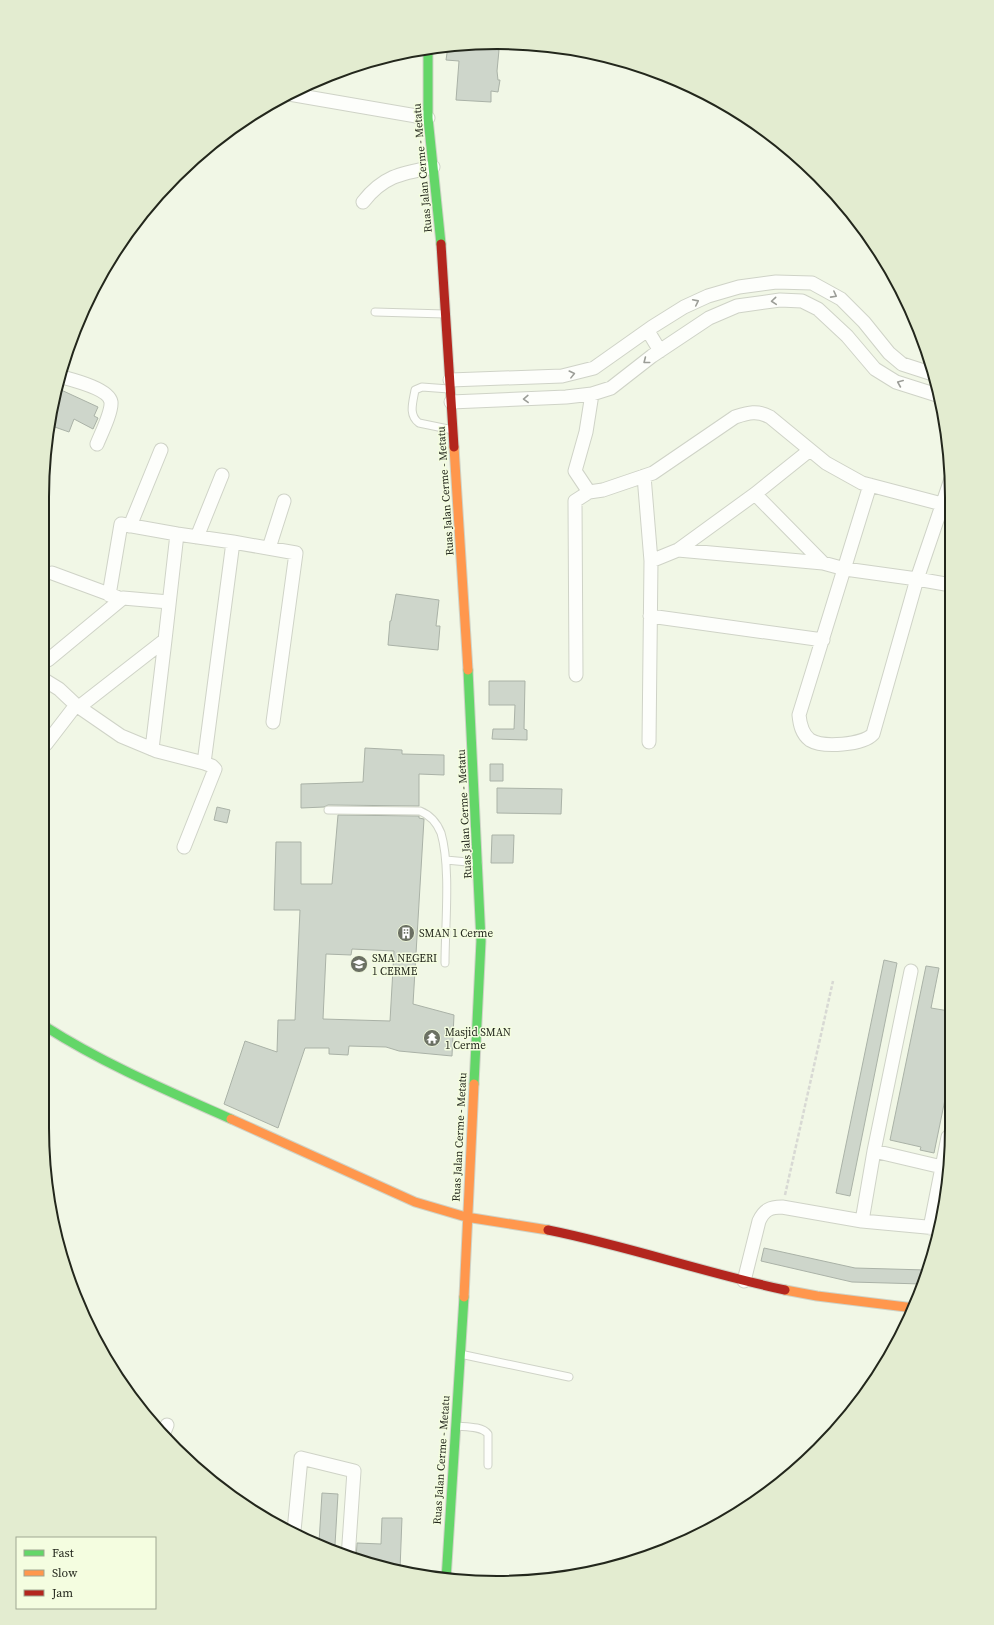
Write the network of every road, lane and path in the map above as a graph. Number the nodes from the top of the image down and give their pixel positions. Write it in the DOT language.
graph roads {
  1 [pos="428,55"];
  2 [pos="298,96"];
  3 [pos="428,118"];
  4 [pos="433,167"];
  5 [pos="363,202"];
  6 [pos="812,283"];
  7 [pos="802,301"];
  8 [pos="375,312"];
  9 [pos="446,314"];
  10 [pos="674,314"];
  11 [pos="648,331"];
  12 [pos="686,333"];
  13 [pos="660,351"];
  14 [pos="927,372"];
  15 [pos="65,378"];
  16 [pos="451,390"];
  17 [pos="592,394"];
  18 [pos="933,394"];
  19 [pos="453,430"];
  20 [pos="97,444"];
  21 [pos="161,450"];
  22 [pos="810,450"];
  23 [pos="222,475"];
  24 [pos="644,476"];
  25 [pos="870,485"];
  26 [pos="589,492"];
  27 [pos="755,494"];
  28 [pos="945,496"];
  29 [pos="284,501"];
  30 [pos="942,504"];
  31 [pos="130,526"];
  32 [pos="177,534"];
  33 [pos="197,537"];
  34 [pos="233,542"];
  35 [pos="269,548"];
  36 [pos="678,550"];
  37 [pos="651,561"];
  38 [pos="823,563"];
  39 [pos="845,569"];
  40 [pos="52,573"];
  41 [pos="917,579"];
  42 [pos="945,584"];
  43 [pos="109,595"];
  44 [pos="123,598"];
  45 [pos="169,602"];
  46 [pos="650,616"];
  47 [pos="165,640"];
  48 [pos="823,640"];
  49 [pos="49,659"];
  50 [pos="576,675"];
  51 [pos="49,683"];
  52 [pos="77,706"];
  53 [pos="273,722"];
  54 [pos="49,740"];
  55 [pos="649,742"];
  56 [pos="152,749"];
  57 [pos="204,763"];
  58 [pos="328,810"];
  59 [pos="184,847"];
  60 [pos="446,860"];
  61 [pos="478,863"];
  62 [pos="445,963"];
  63 [pos="911,971"];
  64 [pos="833,981"];
  65 [pos="49,1029"];
  66 [pos="874,1150"];
  67 [pos="944,1157"];
  68 [pos="942,1167"];
  69 [pos="782,1207"];
  70 [pos="466,1217"];
  71 [pos="862,1222"];
  72 [pos="933,1228"];
  73 [pos="744,1281"];
  74 [pos="907,1307"];
  75 [pos="460,1354"];
  76 [pos="569,1377"];
  77 [pos="456,1426"];
  78 [pos="488,1465"];
  79 [pos="294,1527"];
  80 [pos="349,1550"];
  81 [pos="446,1573"];
  1 -- 3 [label="main road, Ruas Jalan Cerme - Metatu"];
  2 -- 3 [label="street"];
  3 -- 4 [label="main road, Ruas Jalan Cerme - Metatu"];
  4 -- 5 [label="street"];
  4 -- 9 [label="main road, Ruas Jalan Cerme - Metatu"];
  6 -- 7 [label="street"];
  10 -- 6 [label="street, one-way"];
  6 -- 14 [label="street, one-way"];
  7 -- 12 [label="street, one-way"];
  18 -- 7 [label="street, one-way"];
  8 -- 9 [label="lane"];
  9 -- 16 [label="main road, Ruas Jalan Cerme - Metatu"];
  10 -- 11 [label="street"];
  10 -- 12 [label="street"];
  11 -- 13 [label="street"];
  16 -- 11 [label="street, one-way"];
  12 -- 13 [label="street"];
  13 -- 17 [label="street, one-way"];
  15 -- 20 [label="street"];
  17 -- 16 [label="street, one-way"];
  16 -- 19 [label="main road, Ruas Jalan Cerme - Metatu"];
  16 -- 19 [label="lane"];
  17 -- 26 [label="street"];
  19 -- 61 [label="main road, Ruas Jalan Cerme - Metatu"];
  21 -- 31 [label="street"];
  22 -- 24 [label="street"];
  22 -- 25 [label="street"];
  22 -- 27 [label="street"];
  23 -- 33 [label="street"];
  24 -- 26 [label="street"];
  24 -- 37 [label="street"];
  25 -- 30 [label="street"];
  25 -- 39 [label="street"];
  26 -- 50 [label="street"];
  27 -- 36 [label="street"];
  27 -- 38 [label="street"];
  28 -- 30 [label="street"];
  29 -- 35 [label="street"];
  30 -- 41 [label="street"];
  31 -- 32 [label="street"];
  31 -- 43 [label="street"];
  32 -- 33 [label="street"];
  32 -- 45 [label="street"];
  33 -- 34 [label="street"];
  34 -- 35 [label="street"];
  34 -- 57 [label="street"];
  35 -- 53 [label="street"];
  36 -- 37 [label="street"];
  36 -- 38 [label="street"];
  37 -- 46 [label="street"];
  38 -- 39 [label="street"];
  39 -- 41 [label="street"];
  39 -- 48 [label="street"];
  40 -- 43 [label="street"];
  41 -- 42 [label="street"];
  41 -- 48 [label="street"];
  43 -- 44 [label="street"];
  44 -- 45 [label="street"];
  44 -- 49 [label="street"];
  45 -- 47 [label="street"];
  46 -- 48 [label="street"];
  46 -- 55 [label="street"];
  47 -- 52 [label="street"];
  47 -- 56 [label="street"];
  51 -- 52 [label="street"];
  52 -- 54 [label="street"];
  52 -- 56 [label="street"];
  56 -- 57 [label="street"];
  57 -- 59 [label="street"];
  58 -- 60 [label="lane"];
  60 -- 61 [label="lane"];
  60 -- 62 [label="lane"];
  61 -- 70 [label="main road, Ruas Jalan Cerme - Metatu"];
  63 -- 66 [label="street"];
  64 -- 69 [label="path"];
  65 -- 70 [label="main road"];
  66 -- 68 [label="street"];
  66 -- 71 [label="street"];
  67 -- 68 [label="street"];
  68 -- 72 [label="street"];
  69 -- 71 [label="street"];
  69 -- 73 [label="street"];
  70 -- 73 [label="main road"];
  70 -- 75 [label="main road, Ruas Jalan Cerme - Metatu"];
  71 -- 72 [label="street"];
  73 -- 74 [label="main road"];
  75 -- 76 [label="lane"];
  75 -- 77 [label="main road, Ruas Jalan Cerme - Metatu"];
  77 -- 78 [label="lane"];
  77 -- 81 [label="main road, Ruas Jalan Cerme - Metatu"];
  79 -- 80 [label="street"];
}
